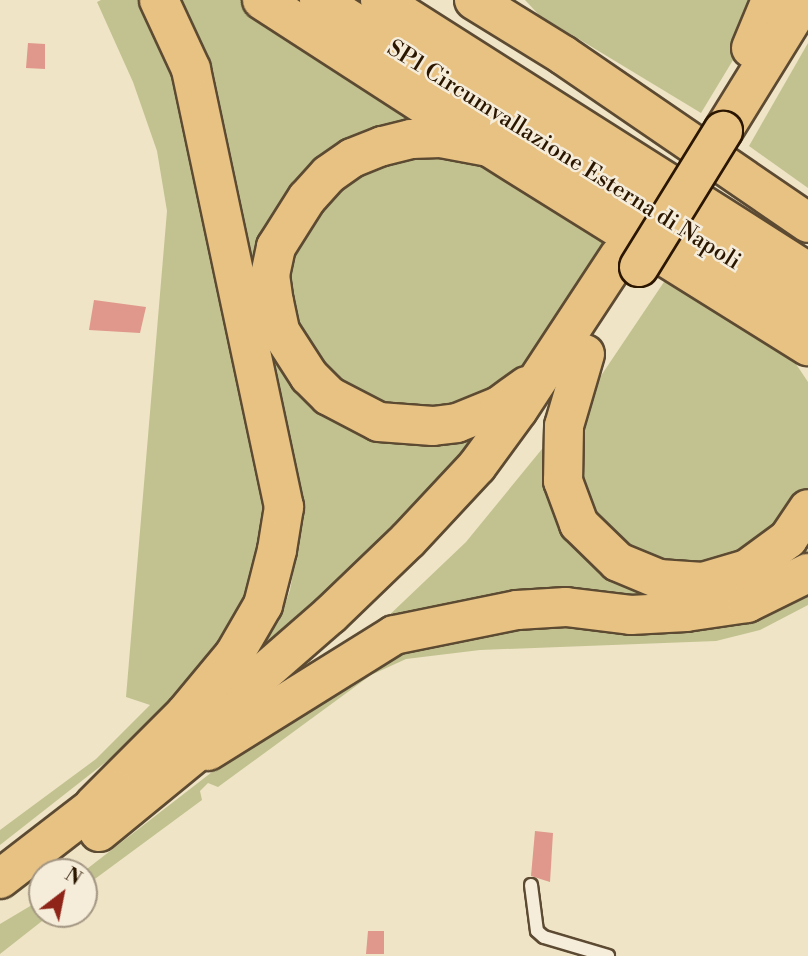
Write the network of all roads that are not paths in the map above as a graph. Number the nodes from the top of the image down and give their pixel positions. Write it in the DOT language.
graph roads {
  1 [pos="159,0"];
  2 [pos="262,0"];
  3 [pos="319,0"];
  4 [pos="380,0"];
  5 [pos="474,0"];
  6 [pos="503,0"];
  7 [pos="791,7"];
  8 [pos="563,55"];
  9 [pos="714,127"];
  10 [pos="489,147"];
  11 [pos="806,221"];
  12 [pos="629,261"];
  13 [pos="808,272"];
  14 [pos="801,330"];
  15 [pos="584,354"];
  16 [pos="808,367"];
  17 [pos="541,377"];
  18 [pos="808,509"];
  19 [pos="808,573"];
  20 [pos="185,764"];
  21 [pos="94,805"];
  22 [pos="66,858"];
  23 [pos="0,879"];
  24 [pos="531,885"];
  25 [pos="28,887"];
  26 [pos="0,909"];
  27 [pos="608,956"];
  1 -- 21 [label="highway"];
  2 -- 10 [label="highway"];
  3 -- 14 [label="highway, SP1 Circumvallazione Esterna di Napoli"];
  4 -- 13 [label="highway, SP1 Circumvallazione Esterna di Napoli"];
  5 -- 8 [label="highway"];
  6 -- 8 [label="highway"];
  7 -- 9 [label="highway"];
  7 -- 9 [label="highway"];
  8 -- 11 [label="highway"];
  9 -- 12 [label="highway"];
  10 -- 14 [label="highway"];
  10 -- 17 [label="highway"];
  12 -- 15 [label="highway"];
  12 -- 17 [label="highway"];
  14 -- 16 [label="highway"];
  15 -- 18 [label="highway"];
  15 -- 20 [label="highway"];
  17 -- 21 [label="highway"];
  19 -- 20 [label="highway"];
  20 -- 22 [label="highway"];
  21 -- 23 [label="highway"];
  24 -- 27 [label="lane"];
  25 -- 26 [label="highway"];
}
